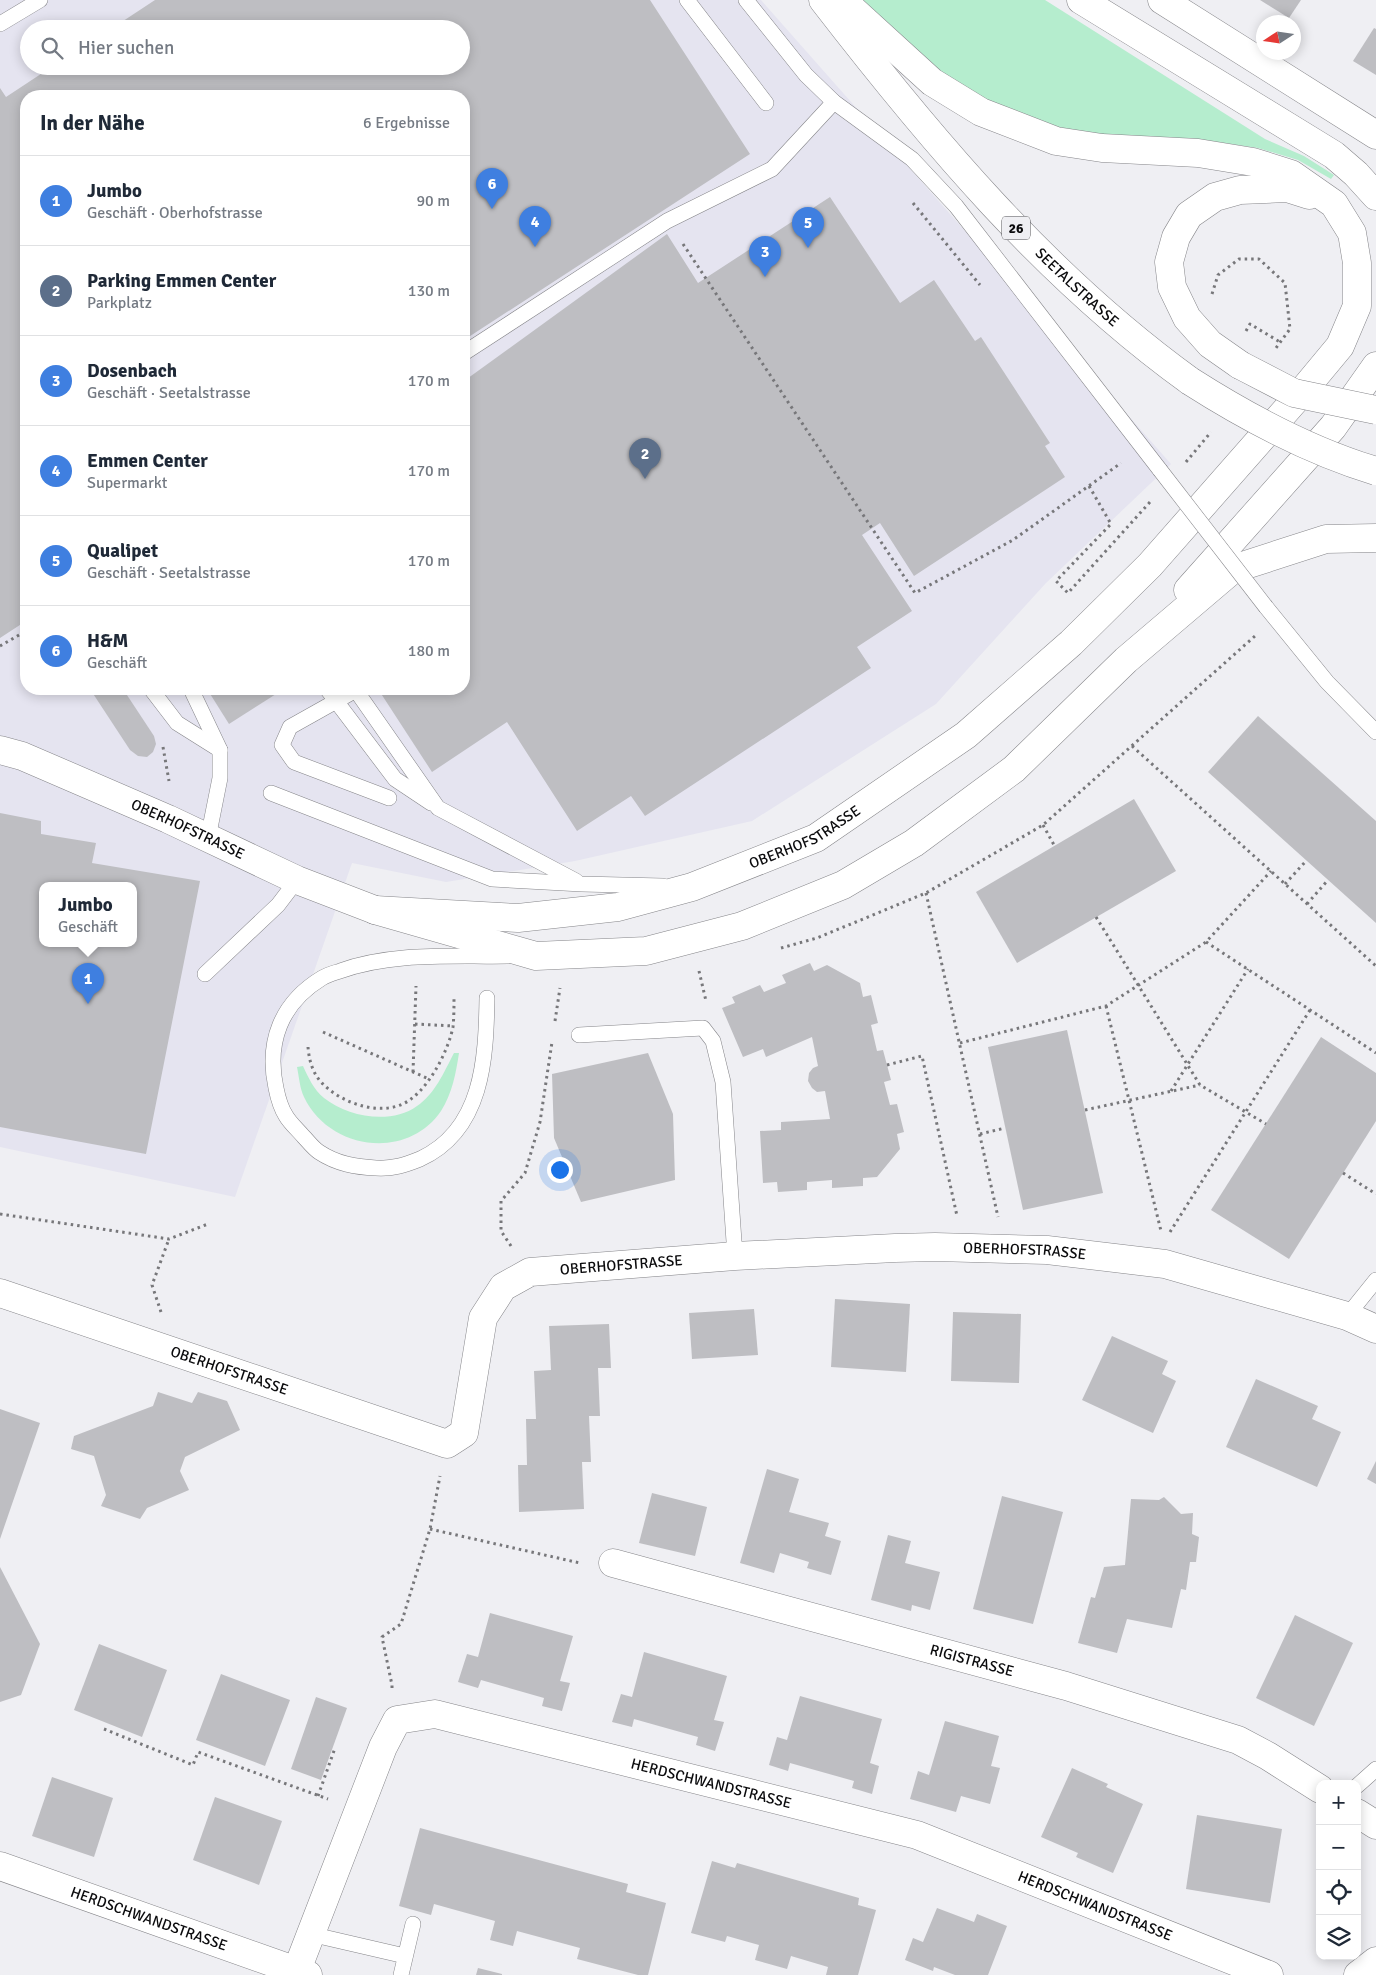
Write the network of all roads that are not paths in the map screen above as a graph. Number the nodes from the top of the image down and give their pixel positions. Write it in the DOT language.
graph roads {
  1 [pos="40,0"];
  2 [pos="687,0"];
  3 [pos="746,0"];
  4 [pos="823,0"];
  5 [pos="842,0"];
  6 [pos="1081,0"];
  7 [pos="1162,0"];
  8 [pos="0,24"];
  9 [pos="766,102"];
  10 [pos="834,102"];
  11 [pos="1376,135"];
  12 [pos="1376,196"];
  13 [pos="1334,204"];
  14 [pos="470,349"];
  15 [pos="1376,366"];
  16 [pos="1376,410"];
  17 [pos="1376,471"];
  18 [pos="1376,538"];
  19 [pos="1126,660"];
  20 [pos="156,695"];
  21 [pos="194,695"];
  22 [pos="332,695"];
  23 [pos="360,695"];
  24 [pos="1376,732"];
  25 [pos="0,750"];
  26 [pos="220,750"];
  27 [pos="270,793"];
  28 [pos="389,798"];
  29 [pos="438,808"];
  30 [pos="208,838"];
  31 [pos="297,880"];
  32 [pos="582,884"];
  33 [pos="692,887"];
  34 [pos="375,910"];
  35 [pos="536,956"];
  36 [pos="205,974"];
  37 [pos="487,998"];
  38 [pos="579,1035"];
  39 [pos="735,1256"];
  40 [pos="1376,1280"];
  41 [pos="0,1293"];
  42 [pos="1347,1316"];
  43 [pos="1376,1329"];
  44 [pos="613,1563"];
  45 [pos="1376,1769"];
  46 [pos="1361,1782"];
  47 [pos="1316,1786"];
  48 [pos="1361,1816"];
  49 [pos="1376,1825"];
  50 [pos="0,1866"];
  51 [pos="413,1924"];
  52 [pos="310,1934"];
  53 [pos="405,1956"];
  54 [pos="1376,1961"];
  55 [pos="300,1974"];
  56 [pos="401,1975"];
  57 [pos="1270,1975"];
  58 [pos="1358,1975"];
  1 -- 8 [label="lane"];
  2 -- 9 [label="lane"];
  3 -- 10 [label="lane"];
  4 -- 17 [label="street, SEETALSTRASSE / 26, bridge"];
  5 -- 13 [label="street"];
  6 -- 12 [label="street"];
  7 -- 11 [label="street"];
  10 -- 14 [label="lane"];
  10 -- 24 [label="lane, bridge"];
  13 -- 16 [label="street, bridge"];
  13 -- 33 [label="street, OBERHOFSTRASSE"];
  15 -- 19 [label="street"];
  18 -- 19 [label="street"];
  19 -- 35 [label="street, OBERHOFSTRASSE"];
  20 -- 26 [label="lane"];
  21 -- 26 [label="lane"];
  22 -- 28 [label="lane"];
  22 -- 29 [label="lane"];
  23 -- 29 [label="lane"];
  25 -- 30 [label="street, OBERHOFSTRASSE"];
  26 -- 30 [label="lane"];
  27 -- 32 [label="lane"];
  29 -- 32 [label="lane"];
  30 -- 31 [label="street, OBERHOFSTRASSE"];
  31 -- 34 [label="street, OBERHOFSTRASSE"];
  31 -- 36 [label="lane"];
  32 -- 33 [label="lane"];
  33 -- 34 [label="street, OBERHOFSTRASSE"];
  34 -- 35 [label="street, OBERHOFSTRASSE"];
  35 -- 37 [label="lane"];
  38 -- 39 [label="lane"];
  39 -- 41 [label="street, OBERHOFSTRASSE"];
  39 -- 42 [label="street, OBERHOFSTRASSE"];
  40 -- 42 [label="lane"];
  42 -- 43 [label="street, OBERHOFSTRASSE"];
  44 -- 47 [label="street, RIGISTRASSE"];
  45 -- 46 [label="lane"];
  48 -- 49 [label="street"];
  50 -- 55 [label="street, HERDSCHWANDSTRASSE"];
  51 -- 53 [label="lane"];
  52 -- 53 [label="lane"];
  52 -- 55 [label="street, HERDSCHWANDSTRASSE"];
  52 -- 57 [label="street, HERDSCHWANDSTRASSE"];
  53 -- 56 [label="lane"];
  54 -- 58 [label="street"];
}
